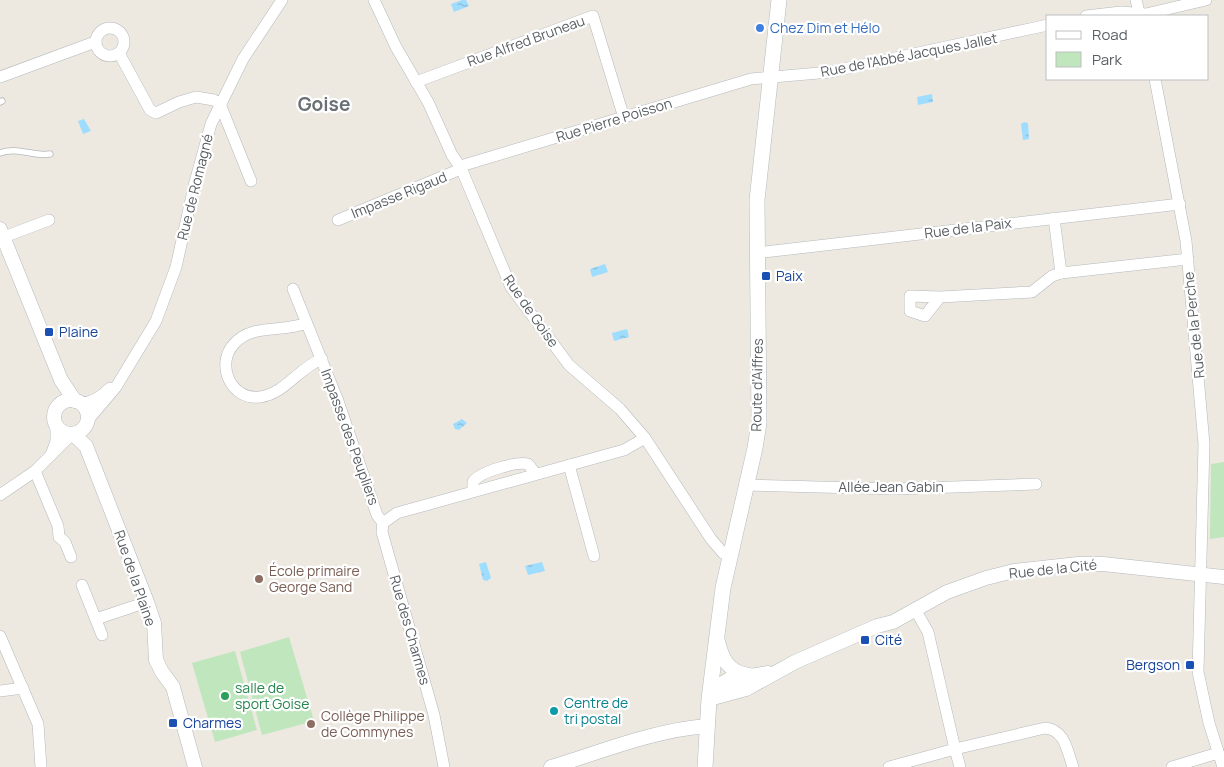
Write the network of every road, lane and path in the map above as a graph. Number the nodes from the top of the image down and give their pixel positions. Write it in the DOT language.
graph roads {
  1 [pos="374,0"];
  2 [pos="779,0"];
  3 [pos="1136,0"];
  4 [pos="1206,0"];
  5 [pos="282,1"];
  6 [pos="1095,15"];
  7 [pos="1140,15"];
  8 [pos="1046,25"];
  9 [pos="95,42"];
  10 [pos="118,54"];
  11 [pos="0,77"];
  12 [pos="770,78"];
  13 [pos="1156,80"];
  14 [pos="416,82"];
  15 [pos="220,104"];
  16 [pos="624,118"];
  17 [pos="0,153"];
  18 [pos="50,154"];
  19 [pos="461,168"];
  20 [pos="251,181"];
  21 [pos="1180,204"];
  22 [pos="1054,218"];
  23 [pos="49,220"];
  24 [pos="338,220"];
  25 [pos="2,233"];
  26 [pos="756,253"];
  27 [pos="1188,259"];
  28 [pos="1061,273"];
  29 [pos="293,289"];
  30 [pos="940,297"];
  31 [pos="306,323"];
  32 [pos="322,359"];
  33 [pos="122,376"];
  34 [pos="61,380"];
  35 [pos="78,402"];
  36 [pos="59,405"];
  37 [pos="87,423"];
  38 [pos="56,425"];
  39 [pos="73,435"];
  40 [pos="645,438"];
  41 [pos="86,446"];
  42 [pos="52,455"];
  43 [pos="569,465"];
  44 [pos="35,471"];
  45 [pos="1036,484"];
  46 [pos="747,485"];
  47 [pos="0,495"];
  48 [pos="382,523"];
  49 [pos="594,556"];
  50 [pos="731,556"];
  51 [pos="71,557"];
  52 [pos="1202,575"];
  53 [pos="1224,577"];
  54 [pos="82,585"];
  55 [pos="147,602"];
  56 [pos="916,611"];
  57 [pos="96,619"];
  58 [pos="102,635"];
  59 [pos="0,636"];
  60 [pos="716,636"];
  61 [pos="776,672"];
  62 [pos="757,676"];
  63 [pos="23,688"];
  64 [pos="0,691"];
  65 [pos="709,695"];
  66 [pos="706,726"];
  67 [pos="955,749"];
  68 [pos="1218,753"];
  69 [pos="41,767"];
  70 [pos="195,767"];
  71 [pos="444,767"];
  72 [pos="551,767"];
  73 [pos="705,767"];
  74 [pos="889,767"];
  75 [pos="960,767"];
  76 [pos="1072,767"];
  77 [pos="1172,767"];
  78 [pos="1223,767"];
  1 -- 14 [label="street, Rue de Goise"];
  2 -- 12 [label="main road, Route d'Aiffres"];
  3 -- 7 [label="street"];
  4 -- 7 [label="street"];
  5 -- 15 [label="street, Rue de Romagné"];
  6 -- 7 [label="street"];
  8 -- 12 [label="street, Rue de l'Abbé Jacques Jallet"];
  9 -- 10 [label="street"];
  9 -- 10 [label="street"];
  9 -- 11 [label="street"];
  10 -- 15 [label="street"];
  12 -- 16 [label="street, Rue Pierre Poisson"];
  12 -- 26 [label="main road, Route d'Aiffres"];
  13 -- 21 [label="street, Rue de la Perche"];
  14 -- 16 [label="street, Rue Alfred Bruneau"];
  14 -- 19 [label="street, Rue de Goise"];
  15 -- 20 [label="street"];
  15 -- 33 [label="street, Rue de Romagné"];
  16 -- 19 [label="street, Rue Pierre Poisson"];
  17 -- 18 [label="lane"];
  19 -- 24 [label="street, Impasse Rigaud"];
  19 -- 40 [label="street, Rue de Goise"];
  21 -- 22 [label="street, Rue de la Paix"];
  21 -- 27 [label="street, Rue de la Perche"];
  22 -- 26 [label="street, Rue de la Paix"];
  22 -- 28 [label="street"];
  23 -- 25 [label="street"];
  25 -- 34 [label="street"];
  26 -- 46 [label="main road, Route d'Aiffres"];
  27 -- 28 [label="street"];
  27 -- 52 [label="street, Rue de la Perche"];
  28 -- 30 [label="street"];
  29 -- 31 [label="street, Impasse des Peupliers"];
  31 -- 32 [label="street, Impasse des Peupliers"];
  31 -- 32 [label="street"];
  32 -- 48 [label="street, Impasse des Peupliers"];
  33 -- 35 [label="street, Rue de Romagné"];
  33 -- 37 [label="street, Rue de Romagné"];
  34 -- 35 [label="street"];
  34 -- 36 [label="street"];
  35 -- 36 [label="street"];
  35 -- 37 [label="street"];
  36 -- 38 [label="street"];
  37 -- 39 [label="street"];
  37 -- 41 [label="street, Rue de la Plaine"];
  38 -- 39 [label="street"];
  38 -- 42 [label="street"];
  39 -- 41 [label="street, Rue de la Plaine"];
  39 -- 42 [label="street"];
  40 -- 43 [label="street, Impasse des Peupliers"];
  40 -- 50 [label="street, Rue de Goise"];
  41 -- 55 [label="street, Rue de la Plaine"];
  42 -- 44 [label="street"];
  43 -- 48 [label="street, Impasse des Peupliers"];
  43 -- 49 [label="street"];
  44 -- 47 [label="street"];
  44 -- 51 [label="street"];
  45 -- 46 [label="street, Allée Jean Gabin"];
  46 -- 50 [label="main road, Route d'Aiffres"];
  48 -- 71 [label="street, Rue des Charmes"];
  50 -- 60 [label="main road, Route d'Aiffres"];
  52 -- 53 [label="street, Rue de la Cité"];
  52 -- 56 [label="street, Rue de la Cité"];
  52 -- 68 [label="street, Rue de la Perche"];
  54 -- 57 [label="street"];
  55 -- 57 [label="street"];
  55 -- 70 [label="street, Rue de la Plaine"];
  56 -- 61 [label="street, Rue de la Cité"];
  56 -- 67 [label="street"];
  57 -- 58 [label="street"];
  59 -- 63 [label="street"];
  60 -- 62 [label="street, Rue de la Cité"];
  60 -- 65 [label="main road, Route d'Aiffres"];
  61 -- 62 [label="street, Rue de la Cité"];
  61 -- 65 [label="street, Rue de la Cité"];
  62 -- 65 [label="street, Rue de la Cité"];
  63 -- 64 [label="street"];
  63 -- 69 [label="street"];
  65 -- 66 [label="main road, Route d'Aiffres"];
  66 -- 72 [label="street"];
  66 -- 73 [label="main road, Route d'Aiffres"];
  67 -- 74 [label="street"];
  67 -- 75 [label="street"];
  67 -- 76 [label="street"];
  68 -- 77 [label="street"];
  68 -- 78 [label="street, Rue de la Perche"];
}
